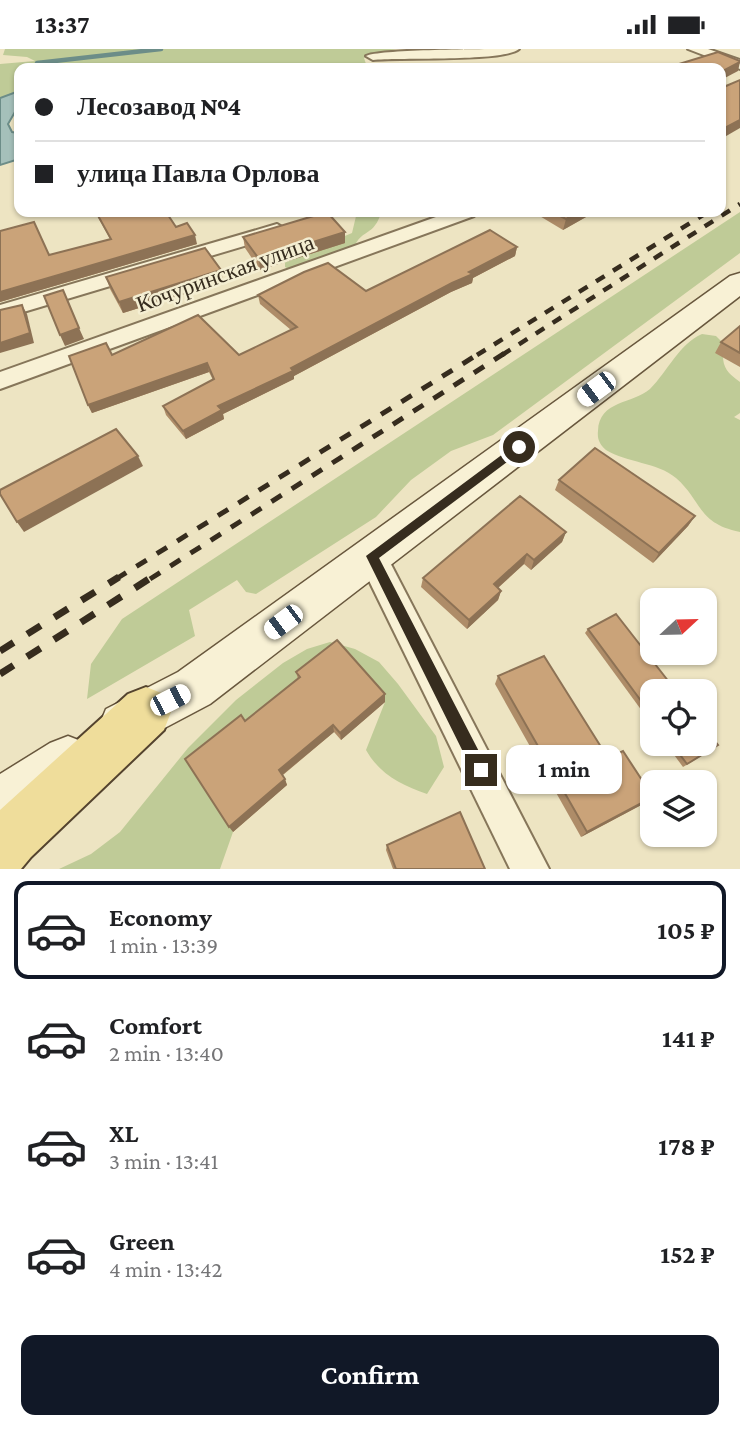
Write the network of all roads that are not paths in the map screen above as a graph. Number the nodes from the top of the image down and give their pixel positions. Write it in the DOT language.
graph roads {
  1 [pos="512,49"];
  2 [pos="695,49"];
  3 [pos="373,56"];
  4 [pos="740,65"];
  5 [pos="454,217"];
  6 [pos="302,222"];
  7 [pos="740,282"];
  8 [pos="0,312"];
  9 [pos="0,381"];
  10 [pos="372,556"];
  11 [pos="146,712"];
  12 [pos="0,803"];
  13 [pos="0,851"];
  14 [pos="530,869"];
  1 -- 3 [label="street"];
  2 -- 4 [label="street"];
  5 -- 9 [label="street, Кочуринская улица"];
  6 -- 8 [label="street"];
  7 -- 10 [label="main road"];
  10 -- 11 [label="main road"];
  10 -- 14 [label="street"];
  11 -- 12 [label="main road"];
  11 -- 13 [label="main road"];
}
